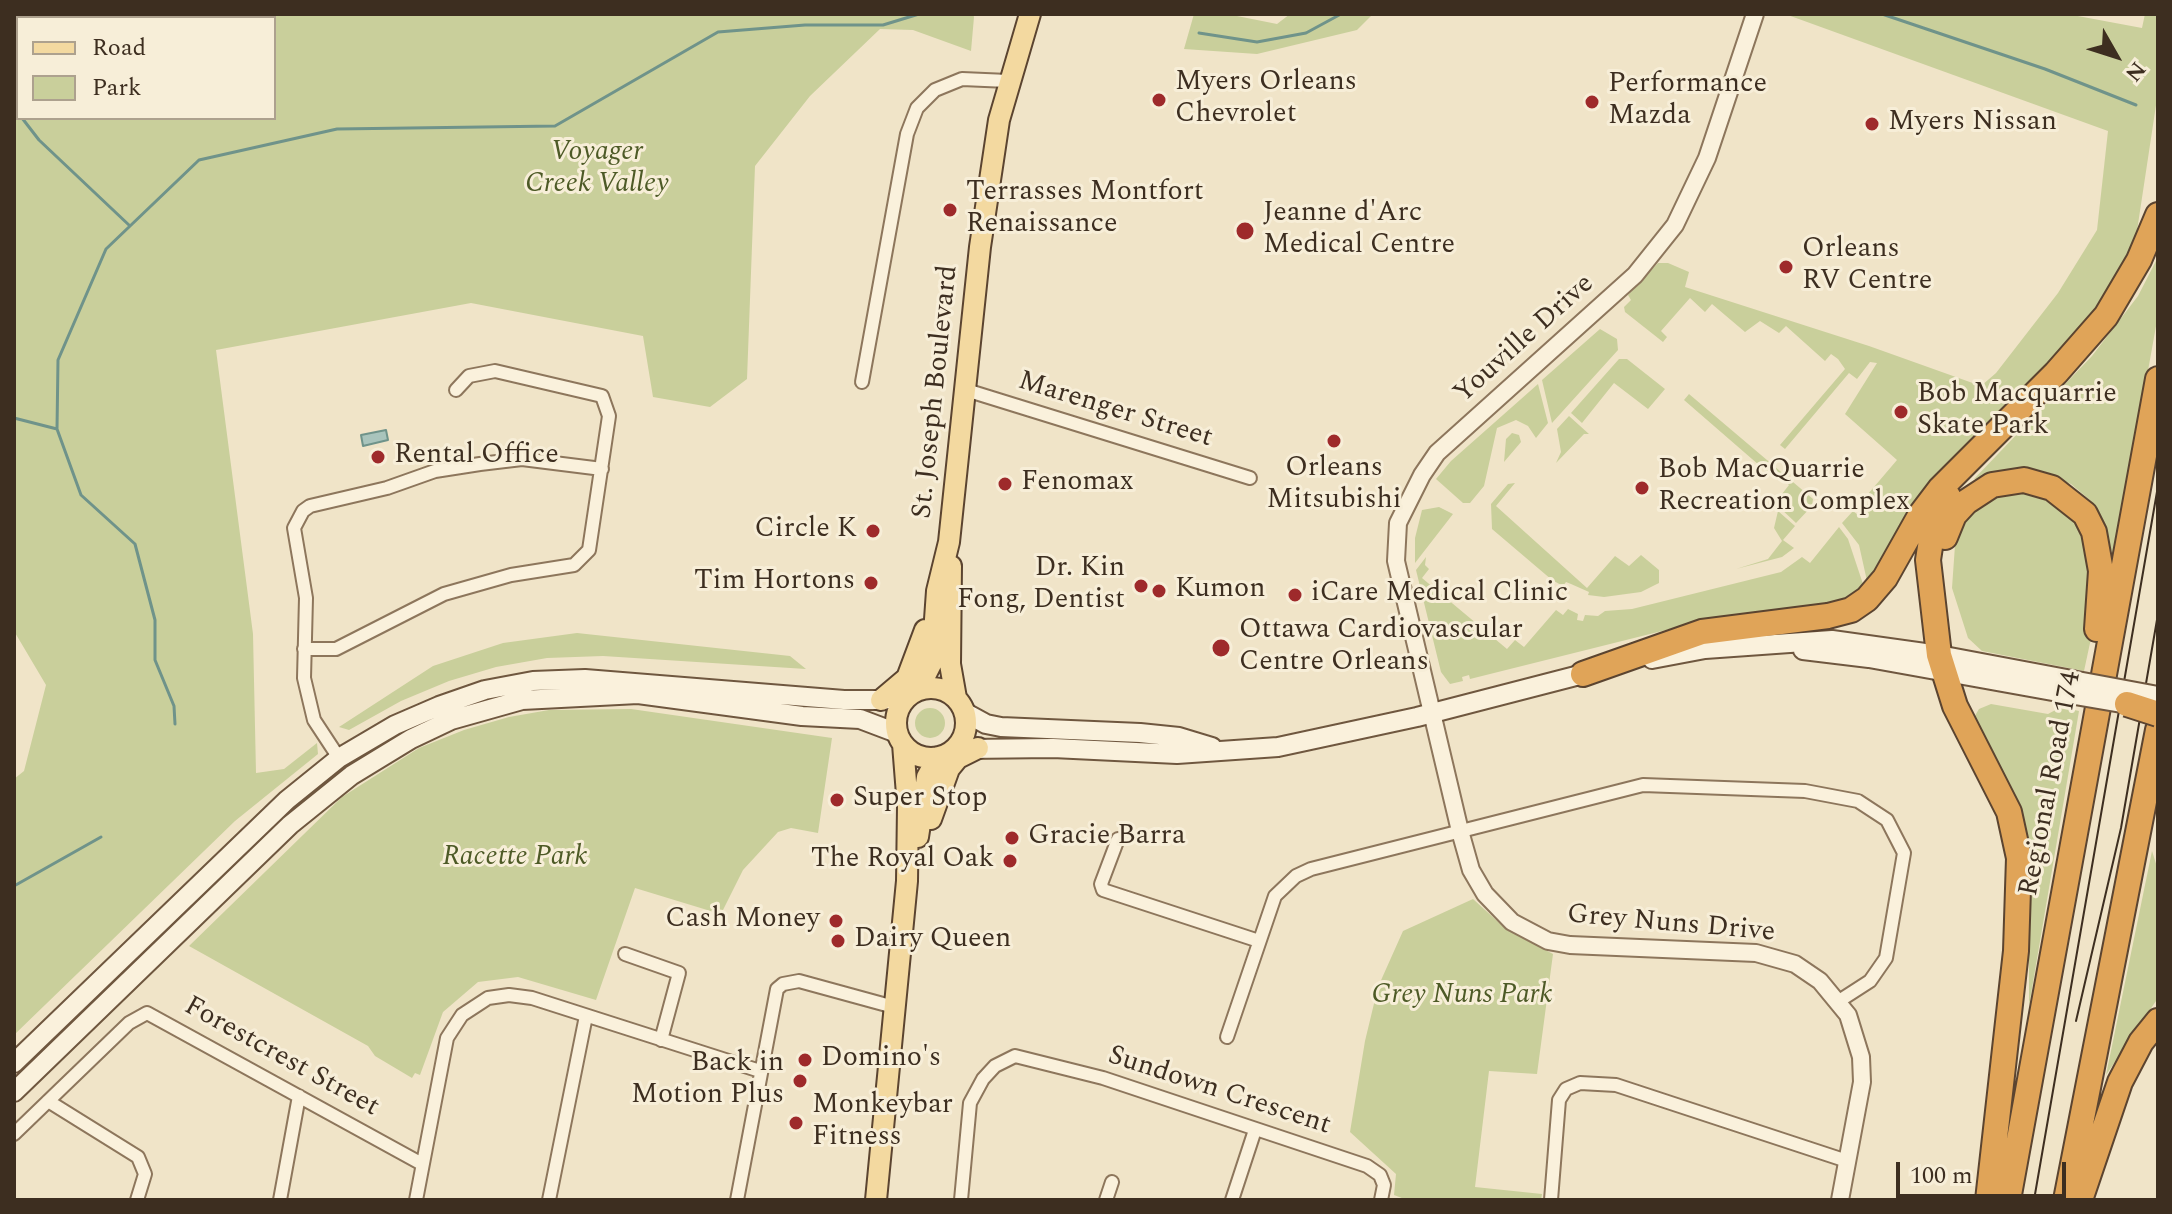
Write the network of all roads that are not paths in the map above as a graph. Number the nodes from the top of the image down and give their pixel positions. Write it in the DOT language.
graph roads {
  1 [pos="1030,14"];
  2 [pos="1755,14"];
  3 [pos="1008,81"];
  4 [pos="2158,215"];
  5 [pos="2158,379"];
  6 [pos="862,382"];
  7 [pos="456,390"];
  8 [pos="966,390"];
  9 [pos="1978,450"];
  10 [pos="602,469"];
  11 [pos="1250,478"];
  12 [pos="949,542"];
  13 [pos="937,591"];
  14 [pos="304,649"];
  15 [pos="1946,661"];
  16 [pos="1583,674"];
  17 [pos="913,693"];
  18 [pos="2158,696"];
  19 [pos="2128,697"];
  20 [pos="881,700"];
  21 [pos="960,705"];
  22 [pos="2158,712"];
  23 [pos="1432,713"];
  24 [pos="2158,730"];
  25 [pos="900,739"];
  26 [pos="978,748"];
  27 [pos="1227,751"];
  28 [pos="945,754"];
  29 [pos="339,758"];
  30 [pos="352,775"];
  31 [pos="1460,831"];
  32 [pos="1118,839"];
  33 [pos="916,851"];
  34 [pos="907,881"];
  35 [pos="2062,893"];
  36 [pos="1259,941"];
  37 [pos="625,954"];
  38 [pos="1839,1001"];
  39 [pos="894,1007"];
  40 [pos="586,1016"];
  41 [pos="2158,1021"];
  42 [pos="1227,1037"];
  43 [pos="661,1040"];
  44 [pos="14,1063"];
  45 [pos="760,1071"];
  46 [pos="14,1092"];
  47 [pos="299,1096"];
  48 [pos="48,1101"];
  49 [pos="1255,1130"];
  50 [pos="14,1134"];
  51 [pos="1847,1161"];
  52 [pos="422,1164"];
  53 [pos="1112,1182"];
  54 [pos="137,1200"];
  55 [pos="280,1200"];
  56 [pos="416,1200"];
  57 [pos="549,1200"];
  58 [pos="737,1200"];
  59 [pos="876,1200"];
  60 [pos="961,1200"];
  61 [pos="1106,1200"];
  62 [pos="1232,1200"];
  63 [pos="1381,1200"];
  64 [pos="1551,1200"];
  65 [pos="1840,1200"];
  66 [pos="1988,1200"];
  67 [pos="2008,1200"];
  68 [pos="2066,1200"];
  69 [pos="2080,1200"];
  1 -- 3 [label="main road, St. Joseph Boulevard"];
  2 -- 23 [label="street, Youville Drive"];
  3 -- 6 [label="street"];
  3 -- 8 [label="main road, St. Joseph Boulevard"];
  4 -- 9 [label="highway"];
  5 -- 35 [label="highway, Regional Road 174"];
  7 -- 10 [label="street"];
  8 -- 11 [label="street, Marenger Street"];
  8 -- 12 [label="main road, St. Joseph Boulevard"];
  9 -- 15 [label="highway"];
  9 -- 16 [label="highway"];
  10 -- 14 [label="street"];
  10 -- 14 [label="street"];
  12 -- 13 [label="main road, St. Joseph Boulevard"];
  12 -- 21 [label="main road, St. Joseph Boulevard"];
  13 -- 17 [label="main road, St. Joseph Boulevard"];
  13 -- 20 [label="main road"];
  14 -- 29 [label="street"];
  15 -- 16 [label="main road"];
  15 -- 19 [label="main road, bridge"];
  15 -- 35 [label="highway"];
  15 -- 66 [label="highway"];
  16 -- 23 [label="main road"];
  17 -- 20 [label="main road"];
  17 -- 21 [label="main road"];
  17 -- 25 [label="main road"];
  18 -- 19 [label="main road, bridge"];
  19 -- 22 [label="highway, bridge"];
  20 -- 29 [label="main road"];
  21 -- 27 [label="main road"];
  21 -- 28 [label="main road"];
  23 -- 27 [label="main road"];
  23 -- 31 [label="street, Grey Nuns Drive"];
  24 -- 68 [label="highway"];
  25 -- 28 [label="main road"];
  25 -- 30 [label="main road"];
  25 -- 34 [label="main road"];
  26 -- 27 [label="main road"];
  26 -- 28 [label="main road"];
  26 -- 33 [label="main road"];
  28 -- 33 [label="main road"];
  29 -- 30 [label="main road"];
  29 -- 44 [label="main road"];
  30 -- 46 [label="main road"];
  31 -- 36 [label="street"];
  31 -- 38 [label="street, Grey Nuns Drive"];
  31 -- 38 [label="street"];
  32 -- 36 [label="street"];
  33 -- 34 [label="main road"];
  34 -- 39 [label="main road"];
  35 -- 67 [label="highway, Regional Road 174"];
  36 -- 42 [label="street"];
  37 -- 43 [label="street"];
  38 -- 51 [label="street, Grey Nuns Drive"];
  39 -- 45 [label="street"];
  39 -- 59 [label="main road"];
  40 -- 43 [label="street"];
  40 -- 52 [label="street"];
  40 -- 57 [label="street"];
  41 -- 69 [label="highway"];
  43 -- 45 [label="street"];
  45 -- 58 [label="street"];
  47 -- 48 [label="street, Forestcrest Street"];
  47 -- 52 [label="street, Forestcrest Street"];
  47 -- 55 [label="street"];
  48 -- 50 [label="street, Forestcrest Street"];
  48 -- 54 [label="street"];
  49 -- 60 [label="street, Sundown Crescent"];
  49 -- 62 [label="street"];
  49 -- 63 [label="street, Sundown Crescent"];
  51 -- 64 [label="street"];
  51 -- 65 [label="street, Grey Nuns Drive"];
  52 -- 56 [label="street"];
  53 -- 61 [label="street"];
}
